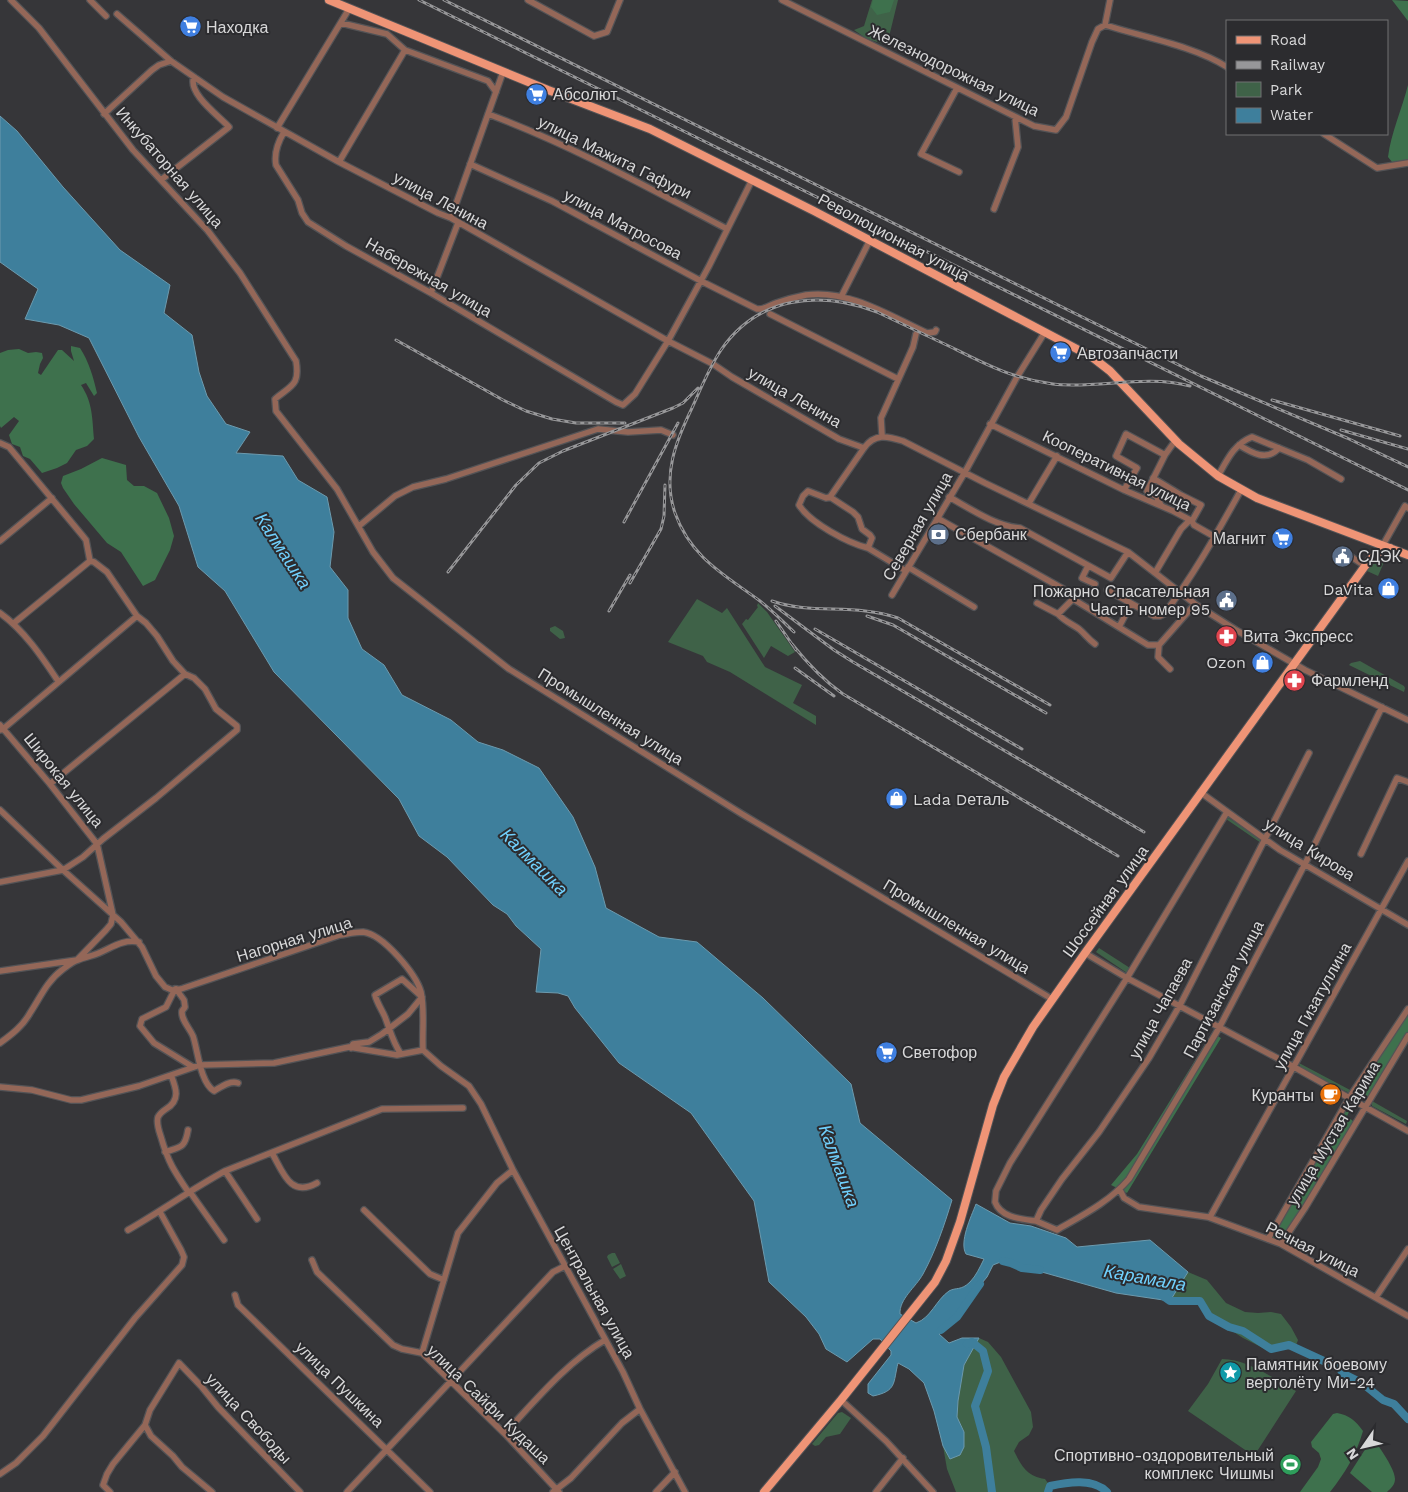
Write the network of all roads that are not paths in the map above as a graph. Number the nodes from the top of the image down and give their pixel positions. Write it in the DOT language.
graph roads {
  1 [pos="11,0"];
  2 [pos="90,0"];
  3 [pos="329,0"];
  4 [pos="528,0"];
  5 [pos="620,0"];
  6 [pos="782,0"];
  7 [pos="1110,0"];
  8 [pos="350,9"];
  9 [pos="117,14"];
  10 [pos="106,16"];
  11 [pos="341,23"];
  12 [pos="1105,25"];
  13 [pos="405,50"];
  14 [pos="171,61"];
  15 [pos="1226,66"];
  16 [pos="503,72"];
  17 [pos="194,77"];
  18 [pos="957,88"];
  19 [pos="496,92"];
  20 [pos="104,114"];
  21 [pos="488,114"];
  22 [pos="1015,117"];
  23 [pos="277,128"];
  24 [pos="284,132"];
  25 [pos="1326,135"];
  26 [pos="339,162"];
  27 [pos="1408,163"];
  28 [pos="470,164"];
  29 [pos="959,172"];
  30 [pos="161,180"];
  31 [pos="752,180"];
  32 [pos="994,209"];
  33 [pos="451,218"];
  34 [pos="458,223"];
  35 [pos="727,229"];
  36 [pos="870,240"];
  37 [pos="700,281"];
  38 [pos="431,293"];
  39 [pos="841,297"];
  40 [pos="770,314"];
  41 [pos="936,330"];
  42 [pos="1045,332"];
  43 [pos="916,334"];
  44 [pos="668,341"];
  45 [pos="296,361"];
  46 [pos="898,379"];
  47 [pos="990,424"];
  48 [pos="673,435"];
  49 [pos="882,436"];
  50 [pos="1175,441"];
  51 [pos="1,442"];
  52 [pos="1239,445"];
  53 [pos="864,448"];
  54 [pos="1279,448"];
  55 [pos="1165,455"];
  56 [pos="1057,456"];
  57 [pos="965,472"];
  58 [pos="1218,476"];
  59 [pos="1153,478"];
  60 [pos="1341,479"];
  61 [pos="1124,490"];
  62 [pos="1241,490"];
  63 [pos="830,497"];
  64 [pos="949,497"];
  65 [pos="52,498"];
  66 [pos="1029,503"];
  67 [pos="1162,506"];
  68 [pos="1408,508"];
  69 [pos="937,518"];
  70 [pos="1191,521"];
  71 [pos="359,526"];
  72 [pos="1215,537"];
  73 [pos="1366,538"];
  74 [pos="0,541"];
  75 [pos="1386,546"];
  76 [pos="868,548"];
  77 [pos="1128,552"];
  78 [pos="1408,555"];
  79 [pos="1350,556"];
  80 [pos="1372,557"];
  81 [pos="90,561"];
  82 [pos="1088,566"];
  83 [pos="1365,566"];
  84 [pos="907,569"];
  85 [pos="1155,573"];
  86 [pos="1095,584"];
  87 [pos="1107,590"];
  88 [pos="1067,591"];
  89 [pos="1180,593"];
  90 [pos="892,595"];
  91 [pos="1037,603"];
  92 [pos="1131,604"];
  93 [pos="1195,604"];
  94 [pos="974,607"];
  95 [pos="0,613"];
  96 [pos="1058,614"];
  97 [pos="137,616"];
  98 [pos="14,623"];
  99 [pos="1119,626"];
  100 [pos="1094,644"];
  101 [pos="1159,645"];
  102 [pos="1294,665"];
  103 [pos="1170,669"];
  104 [pos="185,674"];
  105 [pos="58,681"];
  106 [pos="1382,707"];
  107 [pos="1408,720"];
  108 [pos="1,728"];
  109 [pos="1309,753"];
  110 [pos="1408,782"];
  111 [pos="50,784"];
  112 [pos="1200,792"];
  113 [pos="0,810"];
  114 [pos="1227,812"];
  115 [pos="1265,839"];
  116 [pos="97,844"];
  117 [pos="1361,854"];
  118 [pos="1408,861"];
  119 [pos="1304,864"];
  120 [pos="63,870"];
  121 [pos="0,882"];
  122 [pos="1383,908"];
  123 [pos="113,915"];
  124 [pos="1408,925"];
  125 [pos="139,942"];
  126 [pos="1084,953"];
  127 [pos="77,960"];
  128 [pos="0,971"];
  129 [pos="1127,978"];
  130 [pos="177,989"];
  131 [pos="422,997"];
  132 [pos="1052,999"];
  133 [pos="1180,1005"];
  134 [pos="1408,1009"];
  135 [pos="389,1028"];
  136 [pos="1219,1028"];
  137 [pos="1408,1036"];
  138 [pos="0,1043"];
  139 [pos="351,1048"];
  140 [pos="423,1050"];
  141 [pos="401,1054"];
  142 [pos="200,1065"];
  143 [pos="193,1067"];
  144 [pos="1294,1067"];
  145 [pos="171,1075"];
  146 [pos="238,1083"];
  147 [pos="0,1088"];
  148 [pos="1349,1098"];
  149 [pos="1366,1107"];
  150 [pos="463,1108"];
  151 [pos="188,1130"];
  152 [pos="1408,1131"];
  153 [pos="165,1152"];
  154 [pos="272,1153"];
  155 [pos="513,1170"];
  156 [pos="225,1171"];
  157 [pos="317,1183"];
  158 [pos="1120,1190"];
  159 [pos="190,1192"];
  160 [pos="364,1210"];
  161 [pos="160,1212"];
  162 [pos="1210,1217"];
  163 [pos="257,1219"];
  164 [pos="1036,1221"];
  165 [pos="128,1230"];
  166 [pos="1268,1239"];
  167 [pos="224,1240"];
  168 [pos="1281,1244"];
  169 [pos="1408,1249"];
  170 [pos="312,1260"];
  171 [pos="565,1266"];
  172 [pos="444,1280"];
  173 [pos="234,1295"];
  174 [pos="1376,1297"];
  175 [pos="1408,1316"];
  176 [pos="605,1340"];
  177 [pos="422,1353"];
  178 [pos="450,1381"];
  179 [pos="841,1400"];
  180 [pos="640,1409"];
  181 [pos="145,1425"];
  182 [pos="505,1434"];
  183 [pos="388,1449"];
  184 [pos="902,1458"];
  185 [pos="675,1472"];
  186 [pos="0,1474"];
  187 [pos="556,1491"];
  188 [pos="110,1492"];
  189 [pos="212,1492"];
  190 [pos="300,1492"];
  191 [pos="347,1492"];
  192 [pos="430,1492"];
  193 [pos="656,1492"];
  194 [pos="685,1492"];
  195 [pos="764,1492"];
  196 [pos="876,1492"];
  197 [pos="933,1492"];
  1 -- 20 [label="street, Инкубаторная улица"];
  2 -- 10 [label="street"];
  3 -- 8 [label="main road, Революционная улица"];
  4 -- 5 [label="street"];
  6 -- 18 [label="street, Железнодорожная улица"];
  7 -- 12 [label="street"];
  8 -- 11 [label="street"];
  8 -- 16 [label="main road, Революционная улица"];
  9 -- 14 [label="street, улица Ленина"];
  11 -- 13 [label="street"];
  11 -- 23 [label="street"];
  12 -- 15 [label="street"];
  12 -- 22 [label="street, Железнодорожная улица"];
  13 -- 19 [label="street"];
  13 -- 26 [label="street"];
  14 -- 17 [label="street, улица Ленина"];
  14 -- 20 [label="street"];
  16 -- 19 [label="street"];
  16 -- 31 [label="main road, Революционная улица"];
  17 -- 23 [label="street, улица Ленина"];
  17 -- 30 [label="street"];
  18 -- 22 [label="street, Железнодорожная улица"];
  18 -- 29 [label="street"];
  19 -- 21 [label="street"];
  20 -- 30 [label="street, Инкубаторная улица"];
  21 -- 28 [label="street"];
  21 -- 35 [label="street, улица Мажита Гафури"];
  22 -- 32 [label="street"];
  23 -- 24 [label="street, улица Ленина"];
  24 -- 26 [label="street, улица Ленина"];
  24 -- 38 [label="street, Набережная улица"];
  25 -- 27 [label="street"];
  26 -- 33 [label="street, улица Ленина"];
  28 -- 33 [label="street"];
  28 -- 37 [label="street, улица Матросова"];
  30 -- 45 [label="street, Инкубаторная улица"];
  31 -- 35 [label="street"];
  31 -- 36 [label="main road, Революционная улица"];
  33 -- 34 [label="street, улица Ленина"];
  34 -- 38 [label="street"];
  34 -- 44 [label="street, улица Ленина"];
  35 -- 37 [label="street"];
  36 -- 39 [label="street"];
  36 -- 42 [label="main road, Революционная улица"];
  37 -- 39 [label="street, улица Матросова"];
  37 -- 44 [label="street"];
  38 -- 44 [label="street, Набережная улица"];
  39 -- 41 [label="street"];
  40 -- 46 [label="street"];
  42 -- 47 [label="street, Северная улица"];
  42 -- 50 [label="main road, Революционная улица"];
  43 -- 46 [label="street"];
  44 -- 53 [label="street, улица Ленина"];
  45 -- 71 [label="street, Промышленная улица"];
  46 -- 49 [label="street"];
  47 -- 56 [label="street, Кооперативная улица"];
  47 -- 57 [label="street, Северная улица"];
  48 -- 71 [label="street"];
  49 -- 53 [label="street"];
  49 -- 57 [label="street"];
  50 -- 55 [label="street"];
  50 -- 58 [label="main road, Революционная улица"];
  51 -- 65 [label="street"];
  52 -- 54 [label="street"];
  52 -- 54 [label="street"];
  52 -- 58 [label="street"];
  53 -- 63 [label="street"];
  54 -- 60 [label="street"];
  55 -- 59 [label="street"];
  55 -- 61 [label="street"];
  56 -- 61 [label="street, Кооперативная улица"];
  56 -- 66 [label="street"];
  57 -- 64 [label="street, Северная улица"];
  57 -- 66 [label="street"];
  58 -- 62 [label="main road, Революционная улица"];
  59 -- 67 [label="street"];
  59 -- 70 [label="street, Кооперативная улица"];
  61 -- 67 [label="street, Кооперативная улица"];
  62 -- 72 [label="street"];
  62 -- 73 [label="main road, Революционная улица"];
  63 -- 76 [label="street"];
  63 -- 76 [label="street"];
  64 -- 69 [label="street, Северная улица"];
  64 -- 82 [label="street"];
  65 -- 74 [label="street"];
  65 -- 81 [label="street"];
  66 -- 77 [label="street"];
  67 -- 70 [label="street, Кооперативная улица"];
  68 -- 75 [label="street"];
  69 -- 84 [label="street, Северная улица"];
  69 -- 88 [label="street"];
  70 -- 72 [label="street"];
  70 -- 85 [label="street"];
  71 -- 132 [label="street, Промышленная улица"];
  72 -- 89 [label="street"];
  73 -- 75 [label="main road, Революционная улица"];
  73 -- 80 [label="main road"];
  75 -- 78 [label="main road, Революционная улица"];
  75 -- 80 [label="main road, Шоссейная улица"];
  76 -- 84 [label="street"];
  77 -- 82 [label="street"];
  77 -- 85 [label="street"];
  79 -- 83 [label="street"];
  80 -- 83 [label="main road, Шоссейная улица"];
  81 -- 97 [label="street"];
  81 -- 98 [label="street"];
  82 -- 86 [label="street"];
  83 -- 102 [label="main road, Шоссейная улица"];
  84 -- 90 [label="street, Северная улица"];
  84 -- 94 [label="street"];
  85 -- 89 [label="street"];
  87 -- 92 [label="street"];
  89 -- 92 [label="street"];
  89 -- 93 [label="street"];
  91 -- 96 [label="street"];
  92 -- 99 [label="street"];
  93 -- 101 [label="street"];
  93 -- 102 [label="street"];
  95 -- 98 [label="street"];
  96 -- 99 [label="street"];
  96 -- 100 [label="street"];
  97 -- 104 [label="street"];
  97 -- 105 [label="street"];
  98 -- 105 [label="street"];
  99 -- 101 [label="street"];
  101 -- 103 [label="street"];
  102 -- 106 [label="street"];
  102 -- 112 [label="main road, Шоссейная улица"];
  104 -- 111 [label="street"];
  104 -- 116 [label="street"];
  105 -- 108 [label="street"];
  106 -- 107 [label="street"];
  106 -- 119 [label="street, Партизанская улица"];
  108 -- 111 [label="street, Широкая улица"];
  109 -- 115 [label="street, улица Чапаева"];
  110 -- 117 [label="street"];
  111 -- 116 [label="street, Широкая улица"];
  112 -- 114 [label="street, улица Кирова"];
  112 -- 126 [label="main road, Шоссейная улица"];
  113 -- 120 [label="street"];
  114 -- 115 [label="street, улица Кирова"];
  114 -- 129 [label="street"];
  115 -- 119 [label="street, улица Кирова"];
  115 -- 133 [label="street, улица Чапаева"];
  116 -- 120 [label="street"];
  116 -- 123 [label="street, Широкая улица"];
  118 -- 122 [label="street, улица Гизатуллина"];
  119 -- 122 [label="street, улица Кирова"];
  119 -- 136 [label="street, Партизанская улица"];
  120 -- 121 [label="street"];
  120 -- 123 [label="street"];
  122 -- 124 [label="street, улица Кирова"];
  122 -- 144 [label="street, улица Гизатуллина"];
  123 -- 125 [label="street"];
  123 -- 127 [label="street"];
  125 -- 127 [label="street"];
  125 -- 130 [label="street"];
  126 -- 129 [label="street"];
  126 -- 132 [label="main road, Шоссейная улица"];
  127 -- 128 [label="street"];
  127 -- 138 [label="street"];
  129 -- 133 [label="street"];
  129 -- 164 [label="street"];
  130 -- 131 [label="street, Нагорная улица"];
  130 -- 142 [label="street"];
  130 -- 143 [label="street"];
  131 -- 135 [label="street"];
  131 -- 135 [label="street"];
  131 -- 140 [label="street, Нагорная улица"];
  132 -- 179 [label="main road, Шоссейная улица"];
  133 -- 136 [label="street"];
  133 -- 164 [label="street, улица Чапаева"];
  134 -- 148 [label="street, улица Мустая Карима"];
  135 -- 139 [label="street"];
  135 -- 141 [label="street"];
  136 -- 144 [label="street"];
  136 -- 158 [label="street, Партизанская улица"];
  137 -- 149 [label="street, улица Мустая Карима"];
  139 -- 141 [label="street"];
  139 -- 142 [label="street"];
  140 -- 141 [label="street"];
  140 -- 155 [label="street, Центральная улица"];
  142 -- 143 [label="street"];
  142 -- 146 [label="street"];
  143 -- 145 [label="street"];
  144 -- 148 [label="street"];
  144 -- 162 [label="street, улица Гизатуллина"];
  145 -- 147 [label="street"];
  145 -- 153 [label="street"];
  148 -- 149 [label="street"];
  148 -- 166 [label="street, улица Мустая Карима"];
  149 -- 152 [label="street"];
  149 -- 168 [label="street, улица Мустая Карима"];
  150 -- 154 [label="street"];
  151 -- 153 [label="street"];
  153 -- 159 [label="street"];
  154 -- 156 [label="street"];
  154 -- 157 [label="street"];
  155 -- 171 [label="street, Центральная улица"];
  155 -- 172 [label="street"];
  156 -- 159 [label="street"];
  156 -- 163 [label="street"];
  158 -- 162 [label="street, Речная улица"];
  158 -- 164 [label="street, Партизанская улица"];
  159 -- 161 [label="street"];
  159 -- 167 [label="street"];
  160 -- 172 [label="street"];
  161 -- 165 [label="street"];
  161 -- 186 [label="street"];
  162 -- 166 [label="street, Речная улица"];
  166 -- 168 [label="street, Речная улица"];
  168 -- 174 [label="street, Речная улица"];
  169 -- 174 [label="street"];
  170 -- 177 [label="street, улица Сайфи Кудаша"];
  171 -- 176 [label="street, Центральная улица"];
  171 -- 178 [label="street"];
  172 -- 177 [label="street"];
  173 -- 183 [label="street, улица Пушкина"];
  174 -- 175 [label="street, Речная улица"];
  176 -- 180 [label="street, Центральная улица"];
  176 -- 182 [label="street"];
  177 -- 178 [label="street, улица Сайфи Кудаша"];
  178 -- 182 [label="street, улица Сайфи Кудаша"];
  178 -- 183 [label="street"];
  179 -- 184 [label="street"];
  179 -- 195 [label="main road, Шоссейная улица"];
  180 -- 185 [label="street, Центральная улица"];
  180 -- 187 [label="street"];
  181 -- 188 [label="street"];
  181 -- 189 [label="street"];
  181 -- 190 [label="street, улица Свободы"];
  182 -- 187 [label="street, улица Сайфи Кудаша"];
  183 -- 191 [label="street"];
  183 -- 192 [label="street, улица Пушкина"];
  184 -- 196 [label="street"];
  184 -- 197 [label="street"];
  185 -- 193 [label="street"];
  185 -- 194 [label="street, Центральная улица"];
}
